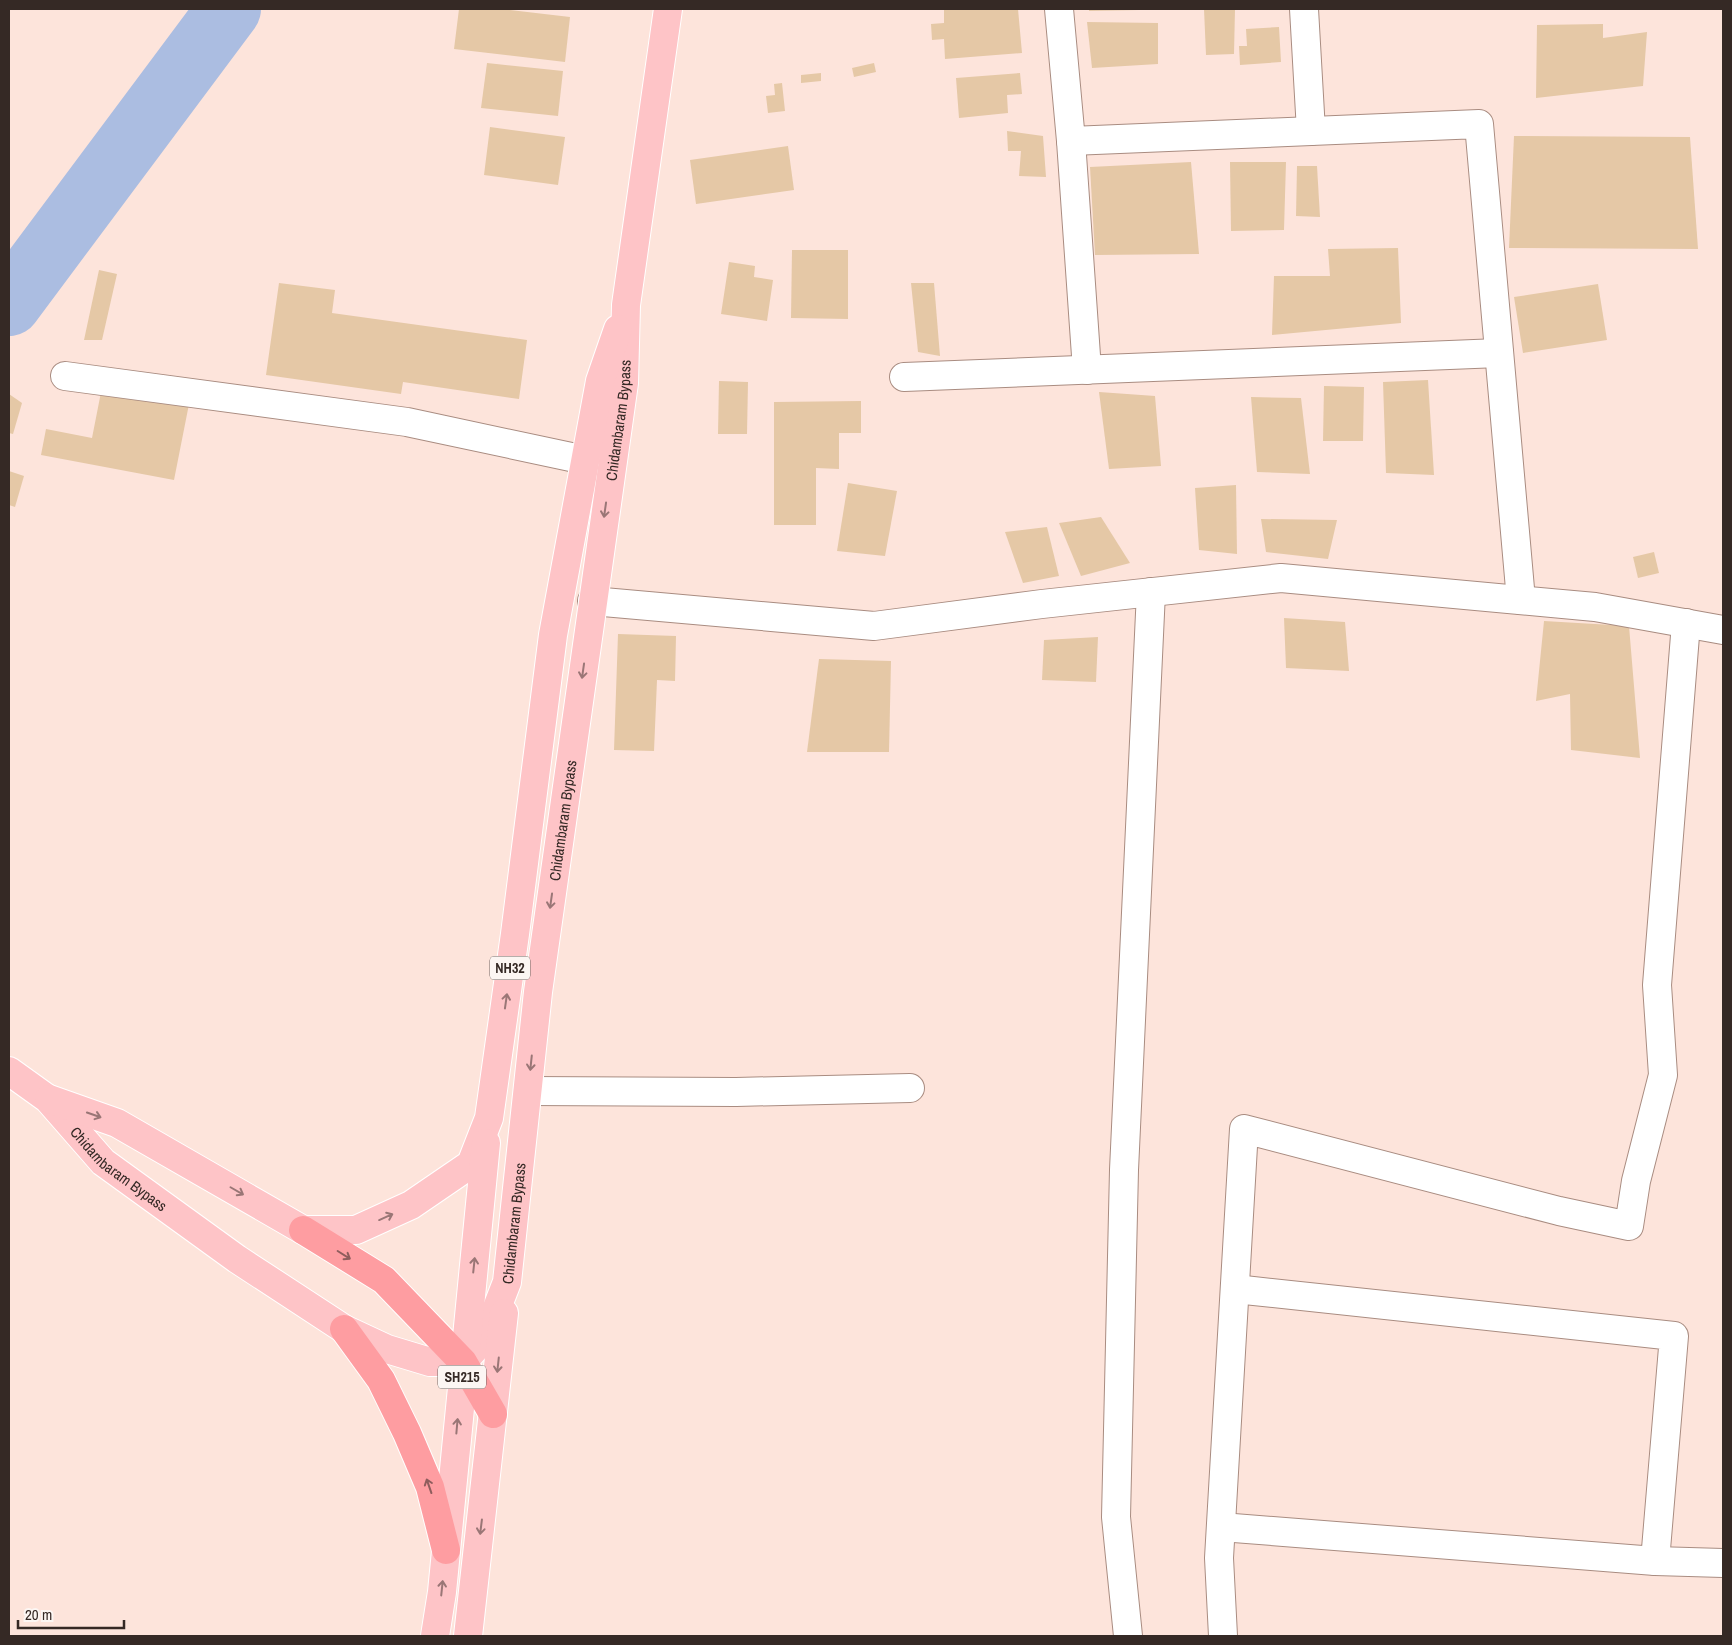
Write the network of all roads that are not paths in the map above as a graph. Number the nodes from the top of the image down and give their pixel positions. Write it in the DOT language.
graph roads {
  1 [pos="668,9"];
  2 [pos="1059,9"];
  3 [pos="1304,9"];
  4 [pos="1311,131"];
  5 [pos="1071,142"];
  6 [pos="626,305"];
  7 [pos="1499,353"];
  8 [pos="1087,370"];
  9 [pos="65,376"];
  10 [pos="904,377"];
  11 [pos="585,460"];
  12 [pos="1151,592"];
  13 [pos="1521,600"];
  14 [pos="592,601"];
  15 [pos="1686,623"];
  16 [pos="1723,630"];
  17 [pos="9,1071"];
  18 [pos="910,1088"];
  19 [pos="528,1091"];
  20 [pos="48,1099"];
  21 [pos="489,1118"];
  22 [pos="303,1230"];
  23 [pos="507,1282"];
  24 [pos="1235,1289"];
  25 [pos="344,1329"];
  26 [pos="463,1362"];
  27 [pos="493,1414"];
  28 [pos="1221,1527"];
  29 [pos="446,1550"];
  30 [pos="1655,1561"];
  31 [pos="1723,1563"];
  32 [pos="435,1636"];
  33 [pos="468,1636"];
  34 [pos="1128,1636"];
  35 [pos="1223,1636"];
  1 -- 6 [label="main road"];
  2 -- 5 [label="street"];
  3 -- 4 [label="street"];
  4 -- 5 [label="street"];
  4 -- 7 [label="street"];
  5 -- 8 [label="street"];
  6 -- 11 [label="main road, Chidambaram Bypass / NH32"];
  6 -- 14 [label="main road, Chidambaram Bypass, one-way"];
  7 -- 8 [label="street"];
  7 -- 13 [label="street"];
  8 -- 10 [label="street"];
  9 -- 11 [label="street"];
  21 -- 11 [label="main road, Chidambaram Bypass / NH32, one-way"];
  12 -- 13 [label="street"];
  12 -- 14 [label="street"];
  12 -- 34 [label="street"];
  13 -- 15 [label="street"];
  14 -- 19 [label="main road, Chidambaram Bypass, one-way"];
  15 -- 16 [label="street"];
  15 -- 24 [label="street"];
  17 -- 20 [label="main road, Chidambaram Bypass"];
  18 -- 19 [label="street"];
  19 -- 23 [label="main road, Chidambaram Bypass"];
  20 -- 22 [label="main road, Chidambaram Bypass / NH32, one-way"];
  20 -- 25 [label="main road, Chidambaram Bypass"];
  22 -- 21 [label="main road, Chidambaram Bypass / NH32, one-way"];
  26 -- 21 [label="main road, SH215, one-way"];
  22 -- 26 [label="highway, one-way"];
  23 -- 26 [label="main road, Chidambaram Bypass"];
  23 -- 27 [label="main road, SH215, one-way"];
  24 -- 28 [label="street"];
  24 -- 30 [label="street"];
  25 -- 26 [label="main road, Chidambaram Bypass"];
  29 -- 25 [label="highway, one-way"];
  26 -- 27 [label="highway"];
  29 -- 26 [label="main road, SH215, one-way"];
  27 -- 33 [label="main road, SH215, one-way"];
  28 -- 30 [label="street"];
  28 -- 35 [label="street"];
  32 -- 29 [label="main road, SH215, one-way"];
  30 -- 31 [label="street"];
}
